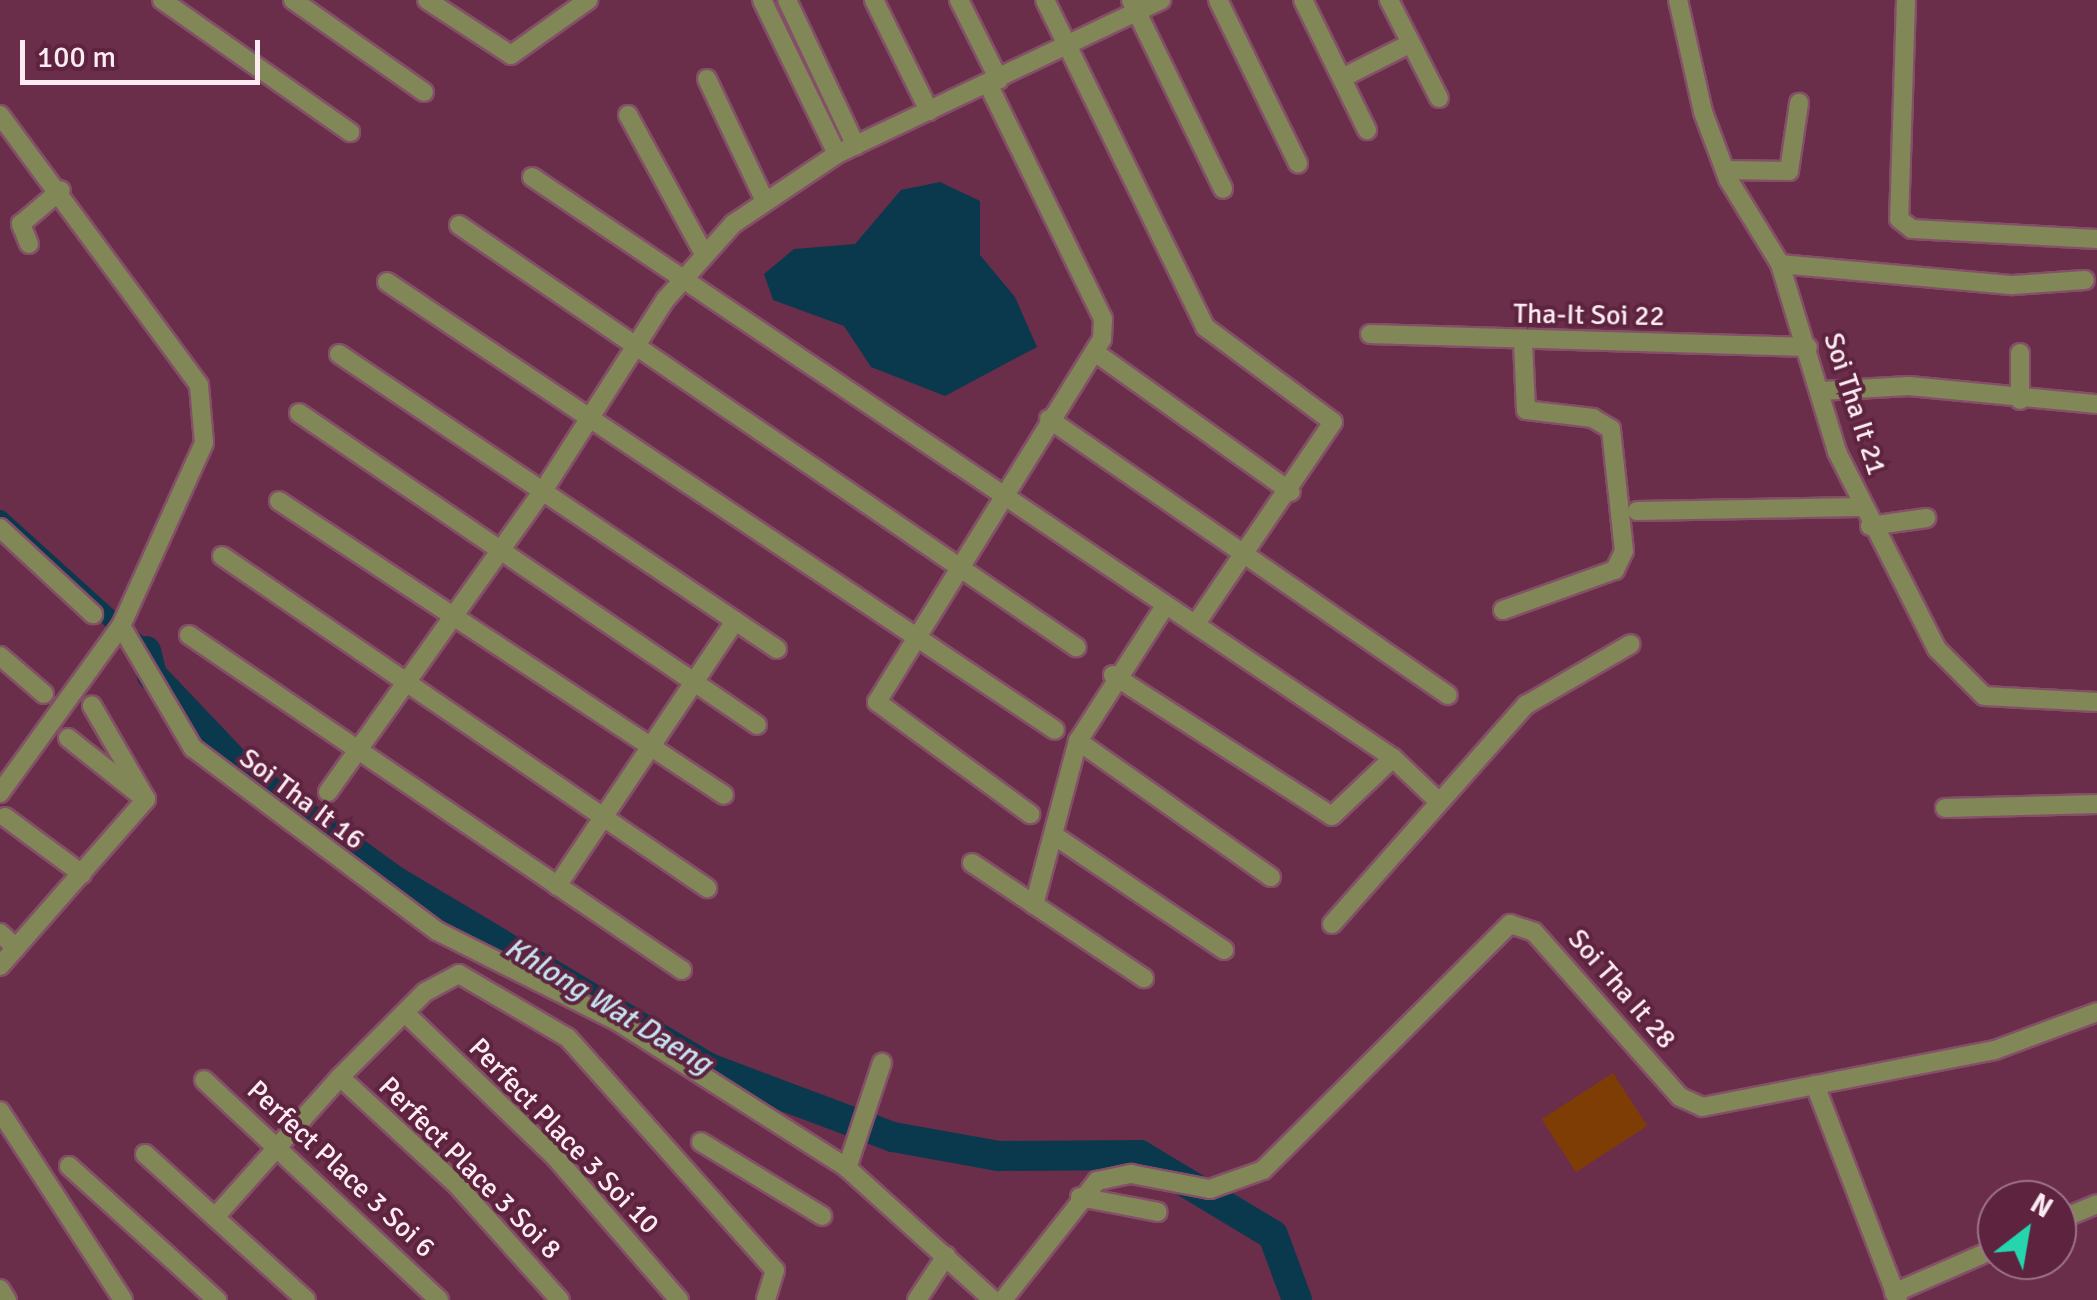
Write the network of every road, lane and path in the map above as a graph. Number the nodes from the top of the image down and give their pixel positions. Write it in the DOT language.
graph roads {
  1 [pos="162,0"];
  2 [pos="292,0"];
  3 [pos="427,0"];
  4 [pos="762,0"];
  5 [pos="787,0"];
  6 [pos="874,0"];
  7 [pos="959,0"];
  8 [pos="1045,0"];
  9 [pos="1161,0"];
  10 [pos="1218,0"];
  11 [pos="1303,0"];
  12 [pos="1389,0"];
  13 [pos="1678,0"];
  14 [pos="1906,0"];
  15 [pos="581,2"];
  16 [pos="1134,6"];
  17 [pos="1411,43"];
  18 [pos="1069,47"];
  19 [pos="706,78"];
  20 [pos="1342,78"];
  21 [pos="994,83"];
  22 [pos="424,92"];
  23 [pos="1439,98"];
  24 [pos="1799,103"];
  25 [pos="929,111"];
  26 [pos="0,114"];
  27 [pos="628,115"];
  28 [pos="1367,130"];
  29 [pos="350,132"];
  30 [pos="856,146"];
  31 [pos="836,154"];
  32 [pos="1298,163"];
  33 [pos="1725,170"];
  34 [pos="532,178"];
  35 [pos="1223,189"];
  36 [pos="62,190"];
  37 [pos="763,197"];
  38 [pos="459,225"];
  39 [pos="2097,239"];
  40 [pos="28,244"];
  41 [pos="704,254"];
  42 [pos="1780,264"];
  43 [pos="684,280"];
  44 [pos="2085,280"];
  45 [pos="387,282"];
  46 [pos="1370,334"];
  47 [pos="1522,341"];
  48 [pos="1808,347"];
  49 [pos="636,349"];
  50 [pos="2020,352"];
  51 [pos="1096,353"];
  52 [pos="340,354"];
  53 [pos="1820,391"];
  54 [pos="2020,400"];
  55 [pos="2097,404"];
  56 [pos="300,414"];
  57 [pos="1049,418"];
  58 [pos="590,419"];
  59 [pos="543,492"];
  60 [pos="1291,492"];
  61 [pos="1003,499"];
  62 [pos="279,502"];
  63 [pos="1860,507"];
  64 [pos="1637,511"];
  65 [pos="1926,518"];
  66 [pos="1870,526"];
  67 [pos="0,528"];
  68 [pos="501,550"];
  69 [pos="1246,551"];
  70 [pos="222,556"];
  71 [pos="960,568"];
  72 [pos="1164,606"];
  73 [pos="1504,610"];
  74 [pos="93,614"];
  75 [pos="454,617"];
  76 [pos="735,621"];
  77 [pos="1194,625"];
  78 [pos="122,626"];
  79 [pos="189,634"];
  80 [pos="914,636"];
  81 [pos="1632,644"];
  82 [pos="1076,647"];
  83 [pos="777,649"];
  84 [pos="0,656"];
  85 [pos="1113,675"];
  86 [pos="694,682"];
  87 [pos="406,683"];
  88 [pos="44,694"];
  89 [pos="1448,695"];
  90 [pos="2097,702"];
  91 [pos="92,706"];
  92 [pos="757,725"];
  93 [pos="1055,730"];
  94 [pos="68,738"];
  95 [pos="1078,741"];
  96 [pos="651,747"];
  97 [pos="356,752"];
  98 [pos="1393,758"];
  99 [pos="0,792"];
  100 [pos="328,792"];
  101 [pos="724,795"];
  102 [pos="146,799"];
  103 [pos="1438,801"];
  104 [pos="2097,804"];
  105 [pos="1945,808"];
  106 [pos="1030,814"];
  107 [pos="5,817"];
  108 [pos="604,818"];
  109 [pos="1055,836"];
  110 [pos="972,863"];
  111 [pos="82,874"];
  112 [pos="1271,878"];
  113 [pos="557,886"];
  114 [pos="707,888"];
  115 [pos="1034,905"];
  116 [pos="1332,924"];
  117 [pos="0,933"];
  118 [pos="16,948"];
  119 [pos="1224,950"];
  120 [pos="0,966"];
  121 [pos="682,970"];
  122 [pos="1144,978"];
  123 [pos="2097,1012"];
  124 [pos="405,1013"];
  125 [pos="882,1062"];
  126 [pos="340,1077"];
  127 [pos="204,1080"];
  128 [pos="1815,1084"];
  129 [pos="0,1111"];
  130 [pos="700,1142"];
  131 [pos="278,1146"];
  132 [pos="145,1154"];
  133 [pos="725,1158"];
  134 [pos="69,1166"];
  135 [pos="847,1168"];
  136 [pos="88,1184"];
  137 [pos="704,1188"];
  138 [pos="1080,1197"];
  139 [pos="64,1208"];
  140 [pos="1158,1212"];
  141 [pos="822,1216"];
  142 [pos="215,1217"];
  143 [pos="946,1256"];
  144 [pos="1977,1258"];
  145 [pos="0,1289"];
  146 [pos="1896,1296"];
  147 [pos="7,1300"];
  148 [pos="123,1300"];
  149 [pos="217,1300"];
  150 [pos="306,1300"];
  151 [pos="439,1300"];
  152 [pos="560,1300"];
  153 [pos="680,1300"];
  154 [pos="766,1300"];
  155 [pos="917,1300"];
  156 [pos="993,1300"];
  157 [pos="1003,1300"];
  1 -- 29 [label="street"];
  2 -- 22 [label="street"];
  3 -- 15 [label="street"];
  4 -- 31 [label="street"];
  5 -- 30 [label="street"];
  6 -- 25 [label="street"];
  7 -- 21 [label="street"];
  8 -- 18 [label="street"];
  9 -- 16 [label="street"];
  10 -- 32 [label="street"];
  11 -- 20 [label="street"];
  12 -- 17 [label="street"];
  13 -- 33 [label="street, Soi Tha It 21"];
  14 -- 39 [label="street"];
  16 -- 18 [label="street"];
  16 -- 35 [label="street"];
  17 -- 20 [label="street"];
  17 -- 23 [label="street"];
  18 -- 21 [label="street"];
  18 -- 60 [label="street"];
  19 -- 37 [label="street"];
  20 -- 28 [label="street"];
  21 -- 25 [label="street"];
  21 -- 51 [label="street"];
  24 -- 33 [label="street"];
  25 -- 30 [label="street"];
  26 -- 36 [label="street"];
  27 -- 41 [label="street"];
  30 -- 31 [label="street"];
  31 -- 37 [label="street"];
  33 -- 42 [label="street, Soi Tha It 21"];
  34 -- 43 [label="street"];
  36 -- 40 [label="street"];
  36 -- 78 [label="street"];
  37 -- 41 [label="street"];
  38 -- 49 [label="street"];
  41 -- 43 [label="street"];
  42 -- 44 [label="street"];
  42 -- 48 [label="street, Soi Tha It 21"];
  43 -- 49 [label="street"];
  43 -- 61 [label="street"];
  45 -- 58 [label="street"];
  46 -- 47 [label="street, Tha-It Soi 22"];
  47 -- 48 [label="street, Tha-It Soi 22"];
  47 -- 73 [label="street"];
  48 -- 53 [label="street, Soi Tha It 21"];
  49 -- 58 [label="street"];
  49 -- 71 [label="street"];
  50 -- 54 [label="street"];
  51 -- 57 [label="street"];
  51 -- 60 [label="street"];
  52 -- 59 [label="street"];
  53 -- 54 [label="street"];
  53 -- 63 [label="street, Soi Tha It 21"];
  54 -- 55 [label="street"];
  56 -- 68 [label="street"];
  57 -- 61 [label="street"];
  57 -- 69 [label="street"];
  58 -- 59 [label="street"];
  58 -- 80 [label="street"];
  59 -- 68 [label="street"];
  59 -- 76 [label="street"];
  60 -- 69 [label="street"];
  61 -- 71 [label="street"];
  61 -- 72 [label="street"];
  62 -- 75 [label="street"];
  63 -- 64 [label="street"];
  63 -- 66 [label="street, Soi Tha It 21"];
  65 -- 66 [label="street"];
  66 -- 90 [label="street, Soi Tha It 21"];
  67 -- 74 [label="street"];
  68 -- 75 [label="street"];
  68 -- 86 [label="street"];
  69 -- 77 [label="street"];
  69 -- 89 [label="street"];
  70 -- 87 [label="street"];
  71 -- 80 [label="street"];
  71 -- 82 [label="street"];
  72 -- 77 [label="street"];
  72 -- 85 [label="street"];
  75 -- 87 [label="street"];
  75 -- 96 [label="street"];
  76 -- 83 [label="street"];
  76 -- 86 [label="street"];
  77 -- 98 [label="street"];
  78 -- 99 [label="street"];
  78 -- 135 [label="street, Soi Tha It 16"];
  79 -- 97 [label="street"];
  80 -- 93 [label="street"];
  80 -- 106 [label="street"];
  81 -- 103 [label="street"];
  84 -- 88 [label="street"];
  85 -- 95 [label="street"];
  85 -- 98 [label="street"];
  86 -- 92 [label="street"];
  86 -- 96 [label="street"];
  87 -- 97 [label="street"];
  87 -- 108 [label="street"];
  91 -- 102 [label="street"];
  94 -- 102 [label="street"];
  95 -- 109 [label="street"];
  95 -- 112 [label="street"];
  96 -- 101 [label="street"];
  96 -- 108 [label="street"];
  97 -- 100 [label="street"];
  97 -- 113 [label="street"];
  98 -- 103 [label="street"];
  102 -- 111 [label="street"];
  103 -- 116 [label="street"];
  104 -- 105 [label="street"];
  107 -- 111 [label="street"];
  108 -- 113 [label="street"];
  108 -- 114 [label="street"];
  109 -- 115 [label="street"];
  109 -- 119 [label="street"];
  110 -- 115 [label="street"];
  111 -- 118 [label="street"];
  113 -- 121 [label="street"];
  115 -- 122 [label="street"];
  117 -- 118 [label="street"];
  118 -- 120 [label="street"];
  123 -- 128 [label="street, Soi Tha It 28"];
  124 -- 126 [label="street"];
  124 -- 137 [label="street"];
  124 -- 153 [label="street, Perfect Place 3 Soi 10"];
  125 -- 135 [label="street"];
  126 -- 131 [label="street"];
  126 -- 152 [label="street, Perfect Place 3 Soi 8"];
  127 -- 131 [label="street, Perfect Place 3 Soi 6"];
  128 -- 138 [label="street, Soi Tha It 28"];
  128 -- 146 [label="street"];
  129 -- 139 [label="street"];
  130 -- 133 [label="street"];
  131 -- 142 [label="street"];
  131 -- 151 [label="street, Perfect Place 3 Soi 6"];
  132 -- 142 [label="street"];
  133 -- 137 [label="street"];
  133 -- 141 [label="street"];
  134 -- 136 [label="street"];
  135 -- 143 [label="street, Soi Tha It 16"];
  136 -- 139 [label="street"];
  136 -- 149 [label="street"];
  137 -- 154 [label="street"];
  138 -- 140 [label="street"];
  138 -- 157 [label="street"];
  139 -- 148 [label="street"];
  142 -- 150 [label="street"];
  143 -- 155 [label="street"];
  143 -- 156 [label="street, Soi Tha It 16"];
  144 -- 146 [label="street"];
  145 -- 147 [label="street"];
}
